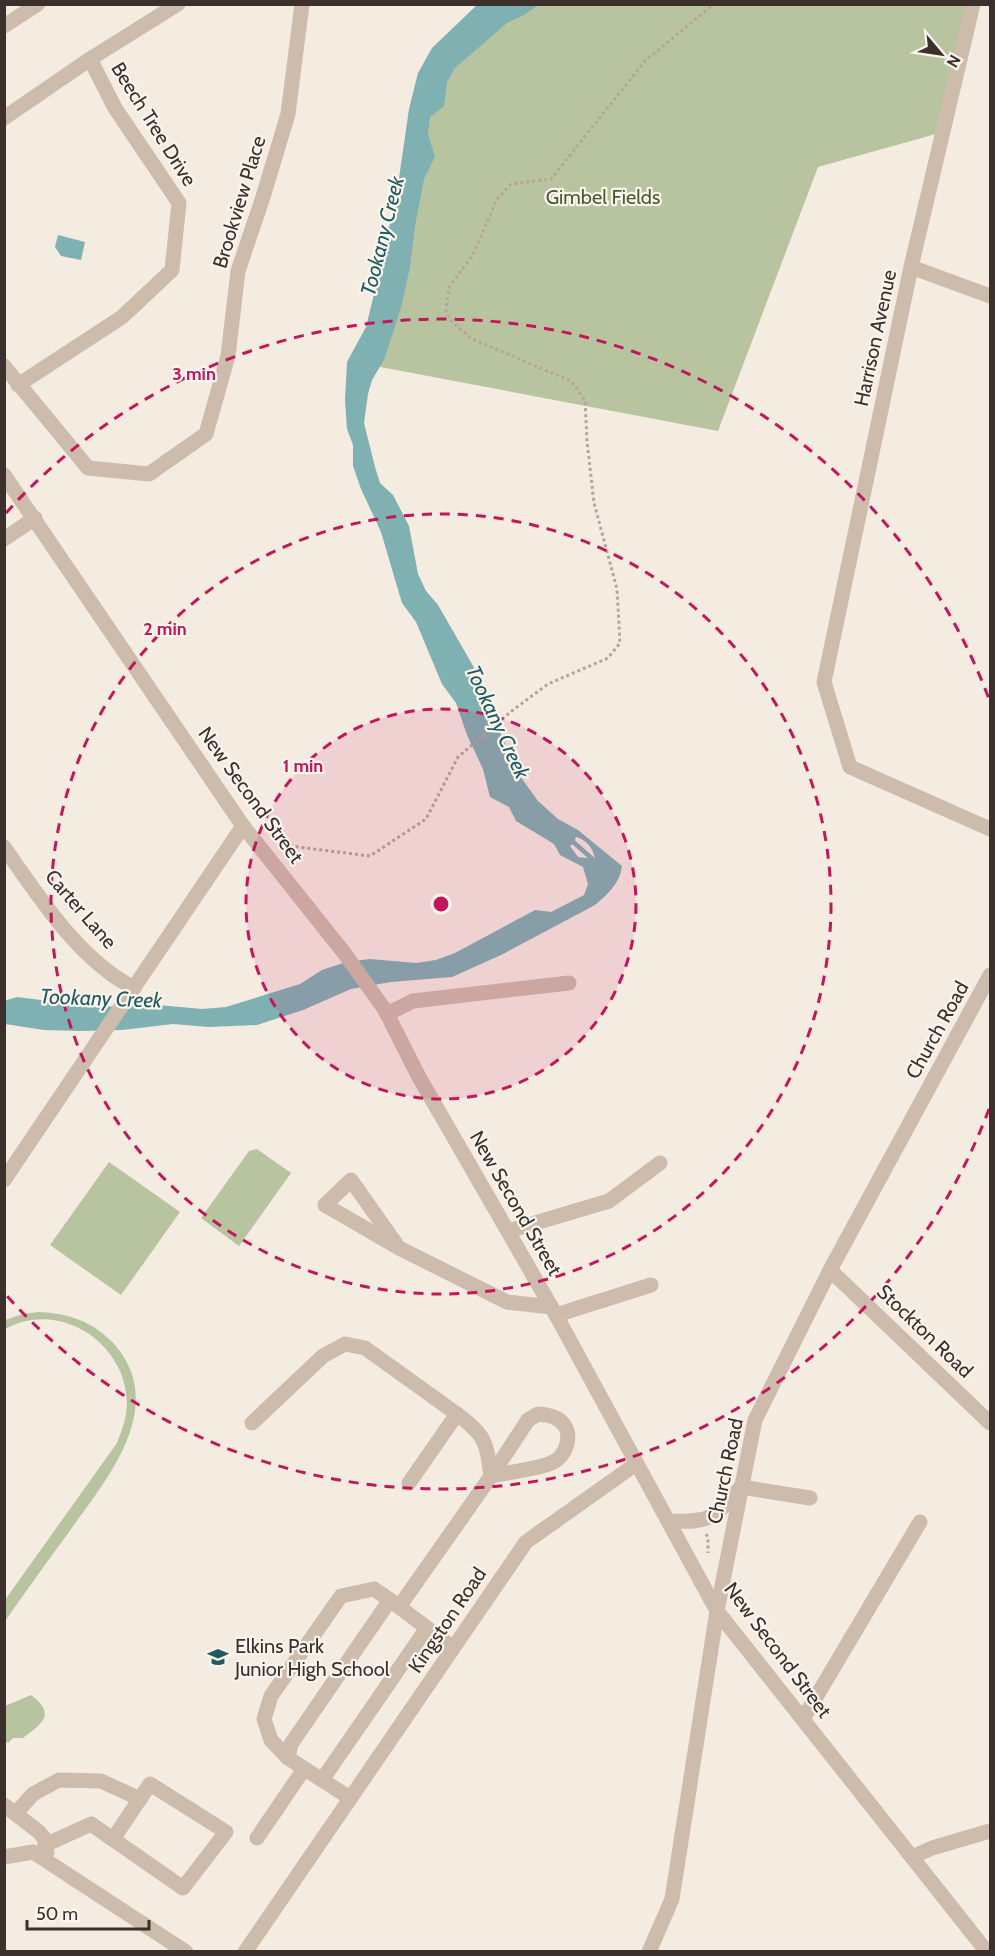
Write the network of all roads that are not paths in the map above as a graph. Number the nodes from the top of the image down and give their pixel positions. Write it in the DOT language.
graph roads {
  1 [pos="38,4"];
  2 [pos="178,4"];
  3 [pos="302,4"];
  4 [pos="973,4"];
  5 [pos="4,26"];
  6 [pos="90,59"];
  7 [pos="4,118"];
  8 [pos="911,267"];
  9 [pos="990,296"];
  10 [pos="4,366"];
  11 [pos="18,385"];
  12 [pos="4,476"];
  13 [pos="35,518"];
  14 [pos="4,539"];
  15 [pos="243,826"];
  16 [pos="990,829"];
  17 [pos="4,848"];
  18 [pos="990,975"];
  19 [pos="569,983"];
  20 [pos="131,994"];
  21 [pos="386,1012"];
  22 [pos="660,1163"];
  23 [pos="4,1180"];
  24 [pos="508,1231"];
  25 [pos="399,1248"];
  26 [pos="830,1270"];
  27 [pos="651,1285"];
  28 [pos="554,1311"];
  29 [pos="457,1414"];
  30 [pos="252,1423"];
  31 [pos="990,1423"];
  32 [pos="636,1464"];
  33 [pos="491,1476"];
  34 [pos="409,1483"];
  35 [pos="741,1487"];
  36 [pos="810,1498"];
  37 [pos="669,1521"];
  38 [pos="920,1522"];
  39 [pos="395,1604"];
  40 [pos="717,1611"];
  41 [pos="427,1628"];
  42 [pos="453,1648"];
  43 [pos="803,1719"];
  44 [pos="288,1758"];
  45 [pos="304,1769"];
  46 [pos="322,1780"];
  47 [pos="350,1798"];
  48 [pos="140,1799"];
  49 [pos="10,1809"];
  50 [pos="990,1831"];
  51 [pos="257,1838"];
  52 [pos="113,1839"];
  53 [pos="45,1845"];
  54 [pos="4,1857"];
  55 [pos="912,1857"];
  56 [pos="49,1862"];
  57 [pos="186,1952"];
  58 [pos="245,1952"];
  59 [pos="648,1952"];
  60 [pos="987,1952"];
  1 -- 5 [label="street"];
  2 -- 6 [label="street"];
  3 -- 11 [label="street, Brookview Place"];
  4 -- 8 [label="street, Harrison Avenue"];
  6 -- 7 [label="street"];
  6 -- 11 [label="street, Beech Tree Drive"];
  8 -- 9 [label="street"];
  8 -- 16 [label="street, Harrison Avenue"];
  10 -- 11 [label="street, Brookview Place"];
  12 -- 13 [label="street, New Second Street"];
  13 -- 14 [label="street"];
  13 -- 15 [label="street, New Second Street"];
  15 -- 20 [label="street"];
  15 -- 21 [label="street, New Second Street"];
  17 -- 20 [label="street, Carter Lane"];
  18 -- 26 [label="street, Church Road"];
  19 -- 21 [label="street"];
  20 -- 23 [label="street"];
  21 -- 24 [label="street, New Second Street"];
  22 -- 24 [label="street"];
  24 -- 28 [label="street, New Second Street"];
  25 -- 25 [label="street"];
  25 -- 28 [label="street"];
  26 -- 31 [label="street, Stockton Road"];
  26 -- 35 [label="street, Church Road"];
  27 -- 28 [label="street"];
  28 -- 32 [label="street, New Second Street"];
  29 -- 30 [label="street"];
  29 -- 33 [label="street"];
  29 -- 34 [label="street"];
  32 -- 37 [label="street, New Second Street"];
  32 -- 42 [label="street, Kingston Road"];
  33 -- 33 [label="street"];
  33 -- 39 [label="street"];
  35 -- 36 [label="street"];
  35 -- 37 [label="street"];
  35 -- 40 [label="street, Church Road"];
  37 -- 40 [label="street, New Second Street"];
  38 -- 43 [label="street"];
  39 -- 41 [label="street"];
  39 -- 44 [label="street"];
  39 -- 44 [label="street"];
  40 -- 43 [label="street, New Second Street"];
  40 -- 59 [label="street, Church Road"];
  41 -- 42 [label="street"];
  41 -- 46 [label="street"];
  42 -- 47 [label="street, Kingston Road"];
  43 -- 55 [label="street, New Second Street"];
  44 -- 45 [label="street"];
  45 -- 46 [label="street"];
  45 -- 51 [label="street"];
  46 -- 47 [label="street"];
  47 -- 58 [label="street, Kingston Road"];
  48 -- 49 [label="street"];
  48 -- 52 [label="street"];
  48 -- 52 [label="street"];
  49 -- 53 [label="street"];
  50 -- 55 [label="street"];
  52 -- 53 [label="street"];
  53 -- 56 [label="street"];
  54 -- 56 [label="street"];
  55 -- 60 [label="street, New Second Street"];
  56 -- 57 [label="street"];
}
